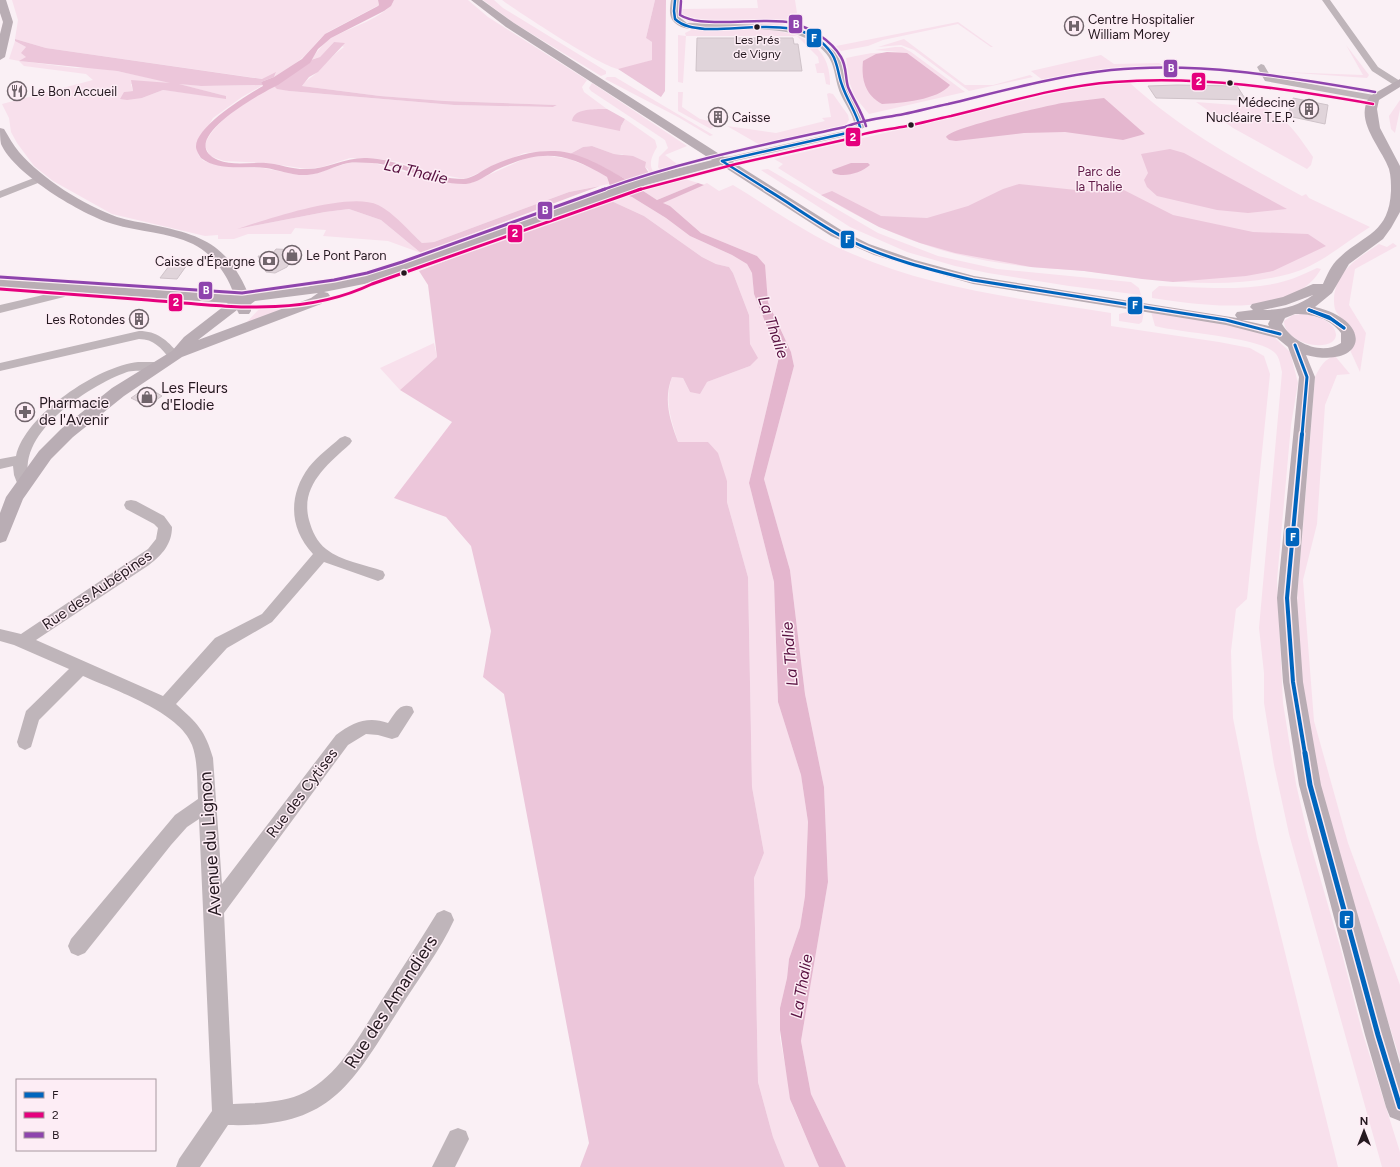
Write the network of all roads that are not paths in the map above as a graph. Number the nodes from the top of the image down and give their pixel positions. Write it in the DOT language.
graph roads {
  1 [pos="1,0"];
  2 [pos="476,0"];
  3 [pos="675,0"];
  4 [pos="1326,0"];
  5 [pos="1,52"];
  6 [pos="1261,67"];
  7 [pos="1398,82"];
  8 [pos="1374,98"];
  9 [pos="0,132"];
  10 [pos="729,159"];
  11 [pos="39,179"];
  12 [pos="0,194"];
  13 [pos="369,279"];
  14 [pos="0,283"];
  15 [pos="1327,286"];
  16 [pos="72,288"];
  17 [pos="323,296"];
  18 [pos="242,299"];
  19 [pos="1130,300"];
  20 [pos="0,309"];
  21 [pos="1302,310"];
  22 [pos="1279,315"];
  23 [pos="1331,318"];
  24 [pos="1280,334"];
  25 [pos="1296,345"];
  26 [pos="180,353"];
  27 [pos="1323,353"];
  28 [pos="158,366"];
  29 [pos="0,367"];
  30 [pos="1307,377"];
  31 [pos="345,442"];
  32 [pos="21,459"];
  33 [pos="0,464"];
  34 [pos="24,484"];
  35 [pos="131,505"];
  36 [pos="0,536"];
  37 [pos="322,554"];
  38 [pos="378,575"];
  39 [pos="0,635"];
  40 [pos="22,641"];
  41 [pos="81,668"];
  42 [pos="165,706"];
  43 [pos="406,712"];
  44 [pos="25,742"];
  45 [pos="207,803"];
  46 [pos="214,910"];
  47 [pos="444,920"];
  48 [pos="78,946"];
  49 [pos="1400,1107"];
  50 [pos="223,1114"];
  51 [pos="458,1139"];
  52 [pos="187,1167"];
  53 [pos="443,1167"];
  1 -- 5 [label="main road"];
  2 -- 10 [label="main road"];
  3 -- 10 [label="street"];
  4 -- 7 [label="street"];
  6 -- 8 [label="street"];
  7 -- 8 [label="main road"];
  8 -- 15 [label="main road"];
  9 -- 11 [label="main road"];
  10 -- 13 [label="main road"];
  10 -- 19 [label="main road"];
  10 -- 24 [label="main road"];
  11 -- 12 [label="street"];
  11 -- 18 [label="main road"];
  13 -- 17 [label="main road"];
  13 -- 18 [label="main road"];
  14 -- 16 [label="main road"];
  15 -- 19 [label="main road"];
  15 -- 21 [label="main road"];
  15 -- 23 [label="main road"];
  16 -- 18 [label="main road"];
  16 -- 20 [label="street"];
  17 -- 18 [label="main road"];
  17 -- 26 [label="main road"];
  18 -- 26 [label="main road"];
  19 -- 22 [label="main road"];
  21 -- 22 [label="main road"];
  21 -- 23 [label="main road"];
  22 -- 24 [label="main road"];
  23 -- 27 [label="main road"];
  24 -- 25 [label="main road"];
  25 -- 27 [label="main road"];
  25 -- 30 [label="main road"];
  26 -- 28 [label="main road"];
  26 -- 29 [label="street"];
  27 -- 30 [label="main road"];
  28 -- 32 [label="street"];
  28 -- 34 [label="main road"];
  30 -- 49 [label="main road"];
  31 -- 37 [label="street"];
  32 -- 33 [label="street"];
  32 -- 34 [label="street"];
  34 -- 36 [label="main road"];
  35 -- 40 [label="street, Rue des Aubépines"];
  37 -- 38 [label="street"];
  37 -- 42 [label="street"];
  39 -- 40 [label="street, Avenue du Lignon"];
  40 -- 41 [label="street, Avenue du Lignon"];
  41 -- 42 [label="street, Avenue du Lignon"];
  41 -- 44 [label="street"];
  42 -- 45 [label="street, Avenue du Lignon"];
  43 -- 46 [label="street, Rue des Cytises"];
  45 -- 46 [label="street, Avenue du Lignon"];
  45 -- 48 [label="street"];
  46 -- 50 [label="street, Avenue du Lignon"];
  47 -- 50 [label="street, Rue des Amandiers"];
  50 -- 52 [label="street"];
  51 -- 53 [label="street"];
}
